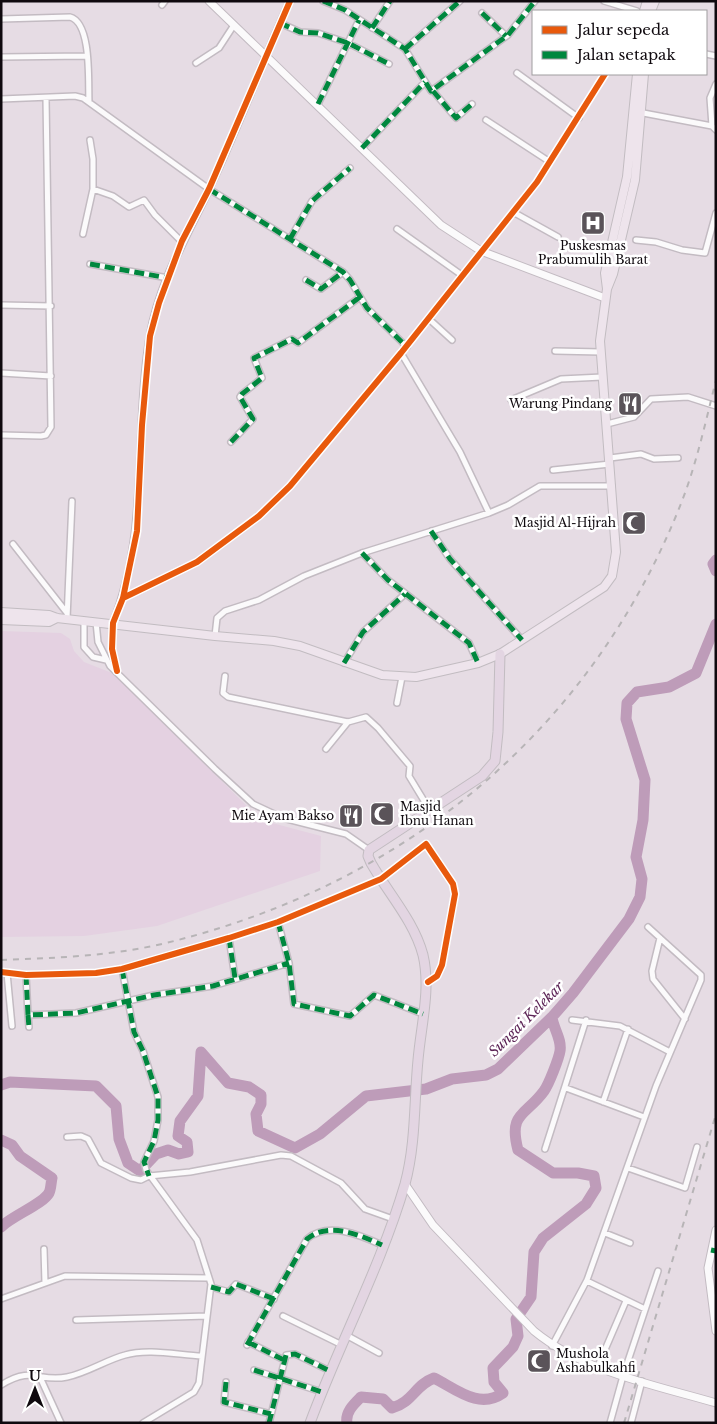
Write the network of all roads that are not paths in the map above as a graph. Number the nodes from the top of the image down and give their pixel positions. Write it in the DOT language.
graph roads {
  1 [pos="209,1"];
  2 [pos="290,1"];
  3 [pos="323,1"];
  4 [pos="390,1"];
  5 [pos="460,1"];
  6 [pos="535,1"];
  7 [pos="604,1"];
  8 [pos="634,10"];
  9 [pos="482,13"];
  10 [pos="1,19"];
  11 [pos="359,20"];
  12 [pos="280,23"];
  13 [pos="234,25"];
  14 [pos="372,28"];
  15 [pos="506,36"];
  16 [pos="348,43"];
  17 [pos="405,49"];
  18 [pos="266,55"];
  19 [pos="86,56"];
  20 [pos="1,57"];
  21 [pos="196,63"];
  22 [pos="389,64"];
  23 [pos="518,73"];
  24 [pos="604,75"];
  25 [pos="637,75"];
  26 [pos="644,75"];
  27 [pos="425,82"];
  28 [pos="716,84"];
  29 [pos="433,91"];
  30 [pos="46,98"];
  31 [pos="1,99"];
  32 [pos="89,102"];
  33 [pos="318,104"];
  34 [pos="472,104"];
  35 [pos="637,112"];
  36 [pos="579,118"];
  37 [pos="486,120"];
  38 [pos="714,128"];
  39 [pos="90,140"];
  40 [pos="362,148"];
  41 [pos="550,162"];
  42 [pos="350,168"];
  43 [pos="93,189"];
  44 [pos="209,189"];
  45 [pos="513,212"];
  46 [pos="716,214"];
  47 [pos="397,229"];
  48 [pos="82,234"];
  49 [pos="558,237"];
  50 [pos="290,239"];
  51 [pos="636,240"];
  52 [pos="182,242"];
  53 [pos="481,251"];
  54 [pos="90,264"];
  55 [pos="343,272"];
  56 [pos="463,276"];
  57 [pos="168,278"];
  58 [pos="306,280"];
  59 [pos="360,296"];
  60 [pos="605,298"];
  61 [pos="1,305"];
  62 [pos="51,306"];
  63 [pos="429,319"];
  64 [pos="452,340"];
  65 [pos="407,347"];
  66 [pos="555,351"];
  67 [pos="600,352"];
  68 [pos="402,354"];
  69 [pos="1,374"];
  70 [pos="51,376"];
  71 [pos="602,377"];
  72 [pos="511,400"];
  73 [pos="716,406"];
  74 [pos="607,424"];
  75 [pos="1,435"];
  76 [pos="231,442"];
  77 [pos="678,458"];
  78 [pos="610,461"];
  79 [pos="553,470"];
  80 [pos="612,486"];
  81 [pos="72,501"];
  82 [pos="489,513"];
  83 [pos="431,530"];
  84 [pos="13,544"];
  85 [pos="362,553"];
  86 [pos="405,594"];
  87 [pos="123,598"];
  88 [pos="1,612"];
  89 [pos="67,616"];
  90 [pos="57,618"];
  91 [pos="1,620"];
  92 [pos="84,621"];
  93 [pos="96,622"];
  94 [pos="113,623"];
  95 [pos="215,636"];
  96 [pos="522,640"];
  97 [pos="500,654"];
  98 [pos="106,660"];
  99 [pos="344,663"];
  100 [pos="478,663"];
  101 [pos="117,671"];
  102 [pos="225,676"];
  103 [pos="402,678"];
  104 [pos="397,703"];
  105 [pos="348,722"];
  106 [pos="326,749"];
  107 [pos="429,809"];
  108 [pos="369,850"];
  109 [pos="382,879"];
  110 [pos="278,922"];
  111 [pos="648,927"];
  112 [pos="229,938"];
  113 [pos="660,938"];
  114 [pos="289,963"];
  115 [pos="122,969"];
  116 [pos="4,972"];
  117 [pos="26,975"];
  118 [pos="235,978"];
  119 [pos="428,982"];
  120 [pos="130,1001"];
  121 [pos="28,1014"];
  122 [pos="422,1014"];
  123 [pos="684,1019"];
  124 [pos="572,1020"];
  125 [pos="586,1020"];
  126 [pos="12,1026"];
  127 [pos="29,1027"];
  128 [pos="628,1029"];
  129 [pos="670,1052"];
  130 [pos="566,1088"];
  131 [pos="603,1102"];
  132 [pos="644,1117"];
  133 [pos="67,1137"];
  134 [pos="697,1146"];
  135 [pos="545,1149"];
  136 [pos="628,1168"];
  137 [pos="148,1173"];
  138 [pos="405,1184"];
  139 [pos="393,1219"];
  140 [pos="716,1230"];
  141 [pos="605,1233"];
  142 [pos="630,1243"];
  143 [pos="382,1245"];
  144 [pos="44,1249"];
  145 [pos="713,1250"];
  146 [pos="658,1271"];
  147 [pos="208,1278"];
  148 [pos="587,1281"];
  149 [pos="45,1283"];
  150 [pos="211,1287"];
  151 [pos="1,1299"];
  152 [pos="274,1299"];
  153 [pos="626,1301"];
  154 [pos="645,1309"];
  155 [pos="207,1316"];
  156 [pos="283,1316"];
  157 [pos="76,1320"];
  158 [pos="716,1331"];
  159 [pos="346,1335"];
  160 [pos="342,1345"];
  161 [pos="552,1346"];
  162 [pos="380,1353"];
  163 [pos="202,1356"];
  164 [pos="284,1360"];
  165 [pos="598,1366"];
  166 [pos="254,1370"];
  167 [pos="330,1371"];
  168 [pos="39,1375"];
  169 [pos="623,1376"];
  170 [pos="280,1378"];
  171 [pos="642,1381"];
  172 [pos="226,1382"];
  173 [pos="1,1385"];
  174 [pos="322,1392"];
  175 [pos="716,1403"];
  176 [pos="271,1414"];
  177 [pos="61,1423"];
  178 [pos="143,1423"];
  179 [pos="269,1423"];
  180 [pos="310,1423"];
  181 [pos="610,1423"];
  182 [pos="631,1423"];
  1 -- 13 [label="street"];
  2 -- 12 [label="street"];
  3 -- 11 [label="street"];
  4 -- 14 [label="street"];
  5 -- 17 [label="street"];
  6 -- 15 [label="street"];
  7 -- 8 [label="street"];
  9 -- 15 [label="street"];
  10 -- 19 [label="street"];
  11 -- 14 [label="street"];
  11 -- 16 [label="street"];
  12 -- 16 [label="street"];
  12 -- 18 [label="street"];
  13 -- 18 [label="street"];
  13 -- 21 [label="street"];
  14 -- 17 [label="street"];
  15 -- 29 [label="street"];
  16 -- 22 [label="street"];
  16 -- 33 [label="street"];
  17 -- 27 [label="street"];
  18 -- 33 [label="street"];
  18 -- 44 [label="street"];
  19 -- 20 [label="street"];
  19 -- 32 [label="street"];
  23 -- 36 [label="street"];
  24 -- 36 [label="street"];
  25 -- 35 [label="main road"];
  26 -- 35 [label="main road"];
  27 -- 29 [label="street"];
  27 -- 40 [label="street"];
  28 -- 38 [label="street"];
  29 -- 34 [label="street"];
  30 -- 31 [label="street"];
  30 -- 32 [label="street"];
  30 -- 62 [label="street"];
  32 -- 44 [label="street"];
  33 -- 40 [label="street"];
  35 -- 38 [label="street"];
  35 -- 60 [label="main road"];
  36 -- 41 [label="street"];
  37 -- 41 [label="street"];
  39 -- 43 [label="street"];
  40 -- 53 [label="street"];
  41 -- 45 [label="street"];
  42 -- 50 [label="street"];
  43 -- 48 [label="street"];
  43 -- 52 [label="street"];
  44 -- 50 [label="street"];
  44 -- 52 [label="street"];
  45 -- 49 [label="street"];
  45 -- 53 [label="street"];
  46 -- 51 [label="street"];
  47 -- 56 [label="street"];
  50 -- 55 [label="street"];
  52 -- 57 [label="street"];
  53 -- 56 [label="street"];
  53 -- 60 [label="street"];
  54 -- 57 [label="street"];
  55 -- 58 [label="street"];
  55 -- 59 [label="street"];
  56 -- 63 [label="street"];
  57 -- 87 [label="street"];
  59 -- 65 [label="street"];
  59 -- 76 [label="street"];
  60 -- 67 [label="main road"];
  61 -- 62 [label="street"];
  62 -- 70 [label="street"];
  63 -- 64 [label="street"];
  63 -- 65 [label="street"];
  65 -- 68 [label="street"];
  66 -- 67 [label="street"];
  67 -- 71 [label="main road"];
  68 -- 82 [label="street"];
  68 -- 87 [label="street"];
  69 -- 70 [label="street"];
  70 -- 75 [label="street"];
  71 -- 72 [label="street"];
  71 -- 74 [label="main road"];
  73 -- 74 [label="street"];
  74 -- 78 [label="main road"];
  77 -- 78 [label="street"];
  78 -- 79 [label="street"];
  78 -- 80 [label="main road"];
  80 -- 82 [label="street"];
  80 -- 96 [label="main road"];
  81 -- 89 [label="street"];
  82 -- 83 [label="street"];
  83 -- 85 [label="street"];
  83 -- 96 [label="street"];
  84 -- 89 [label="street"];
  85 -- 86 [label="street"];
  85 -- 95 [label="street"];
  86 -- 99 [label="street"];
  86 -- 100 [label="street"];
  87 -- 94 [label="street"];
  88 -- 90 [label="main road"];
  89 -- 90 [label="main road"];
  89 -- 92 [label="main road"];
  90 -- 91 [label="main road"];
  92 -- 93 [label="main road"];
  92 -- 98 [label="street"];
  93 -- 94 [label="main road"];
  93 -- 98 [label="street"];
  94 -- 95 [label="main road"];
  94 -- 101 [label="street"];
  95 -- 99 [label="main road"];
  96 -- 97 [label="main road"];
  97 -- 100 [label="main road"];
  97 -- 107 [label="highway"];
  98 -- 101 [label="street"];
  99 -- 103 [label="main road"];
  100 -- 103 [label="main road"];
  101 -- 108 [label="street"];
  102 -- 105 [label="street"];
  103 -- 104 [label="street"];
  105 -- 106 [label="street"];
  105 -- 107 [label="street"];
  107 -- 108 [label="highway"];
  108 -- 109 [label="highway"];
  109 -- 110 [label="street"];
  109 -- 119 [label="highway"];
  109 -- 119 [label="street"];
  110 -- 112 [label="street"];
  110 -- 114 [label="street"];
  111 -- 113 [label="street"];
  112 -- 115 [label="street"];
  112 -- 118 [label="street"];
  113 -- 123 [label="street"];
  113 -- 123 [label="street"];
  114 -- 118 [label="street"];
  114 -- 122 [label="street"];
  115 -- 117 [label="street"];
  115 -- 120 [label="street"];
  116 -- 117 [label="street"];
  116 -- 126 [label="street"];
  117 -- 121 [label="street"];
  118 -- 120 [label="street"];
  119 -- 122 [label="highway"];
  120 -- 121 [label="street"];
  120 -- 137 [label="street"];
  121 -- 127 [label="street"];
  122 -- 138 [label="highway"];
  123 -- 129 [label="street"];
  124 -- 125 [label="street"];
  125 -- 128 [label="street"];
  125 -- 130 [label="street"];
  128 -- 129 [label="street"];
  128 -- 131 [label="street"];
  129 -- 132 [label="street"];
  130 -- 131 [label="street"];
  130 -- 135 [label="street"];
  131 -- 132 [label="street"];
  132 -- 136 [label="street"];
  133 -- 137 [label="street"];
  134 -- 136 [label="street"];
  136 -- 141 [label="street"];
  137 -- 139 [label="street"];
  137 -- 147 [label="street"];
  138 -- 139 [label="highway"];
  138 -- 161 [label="street"];
  139 -- 143 [label="highway"];
  140 -- 145 [label="street"];
  141 -- 142 [label="street"];
  141 -- 148 [label="street"];
  143 -- 152 [label="street"];
  143 -- 159 [label="highway"];
  144 -- 149 [label="street"];
  145 -- 158 [label="street"];
  146 -- 154 [label="street"];
  147 -- 149 [label="street"];
  147 -- 150 [label="street"];
  148 -- 153 [label="street"];
  148 -- 161 [label="street"];
  149 -- 151 [label="street"];
  150 -- 152 [label="street"];
  150 -- 155 [label="street"];
  152 -- 164 [label="street"];
  153 -- 154 [label="street"];
  153 -- 165 [label="street"];
  154 -- 169 [label="street"];
  155 -- 157 [label="street"];
  155 -- 163 [label="street"];
  156 -- 160 [label="street"];
  159 -- 160 [label="highway"];
  159 -- 162 [label="street"];
  160 -- 167 [label="highway"];
  161 -- 165 [label="street"];
  163 -- 168 [label="street"];
  163 -- 178 [label="street"];
  164 -- 167 [label="street"];
  164 -- 170 [label="street"];
  165 -- 169 [label="street"];
  166 -- 170 [label="street"];
  167 -- 174 [label="highway"];
  168 -- 173 [label="street"];
  168 -- 177 [label="street"];
  169 -- 171 [label="street"];
  169 -- 181 [label="street"];
  170 -- 174 [label="street"];
  170 -- 176 [label="street"];
  171 -- 175 [label="street"];
  171 -- 182 [label="street"];
  172 -- 176 [label="street"];
  174 -- 180 [label="highway"];
  176 -- 179 [label="street"];
}
